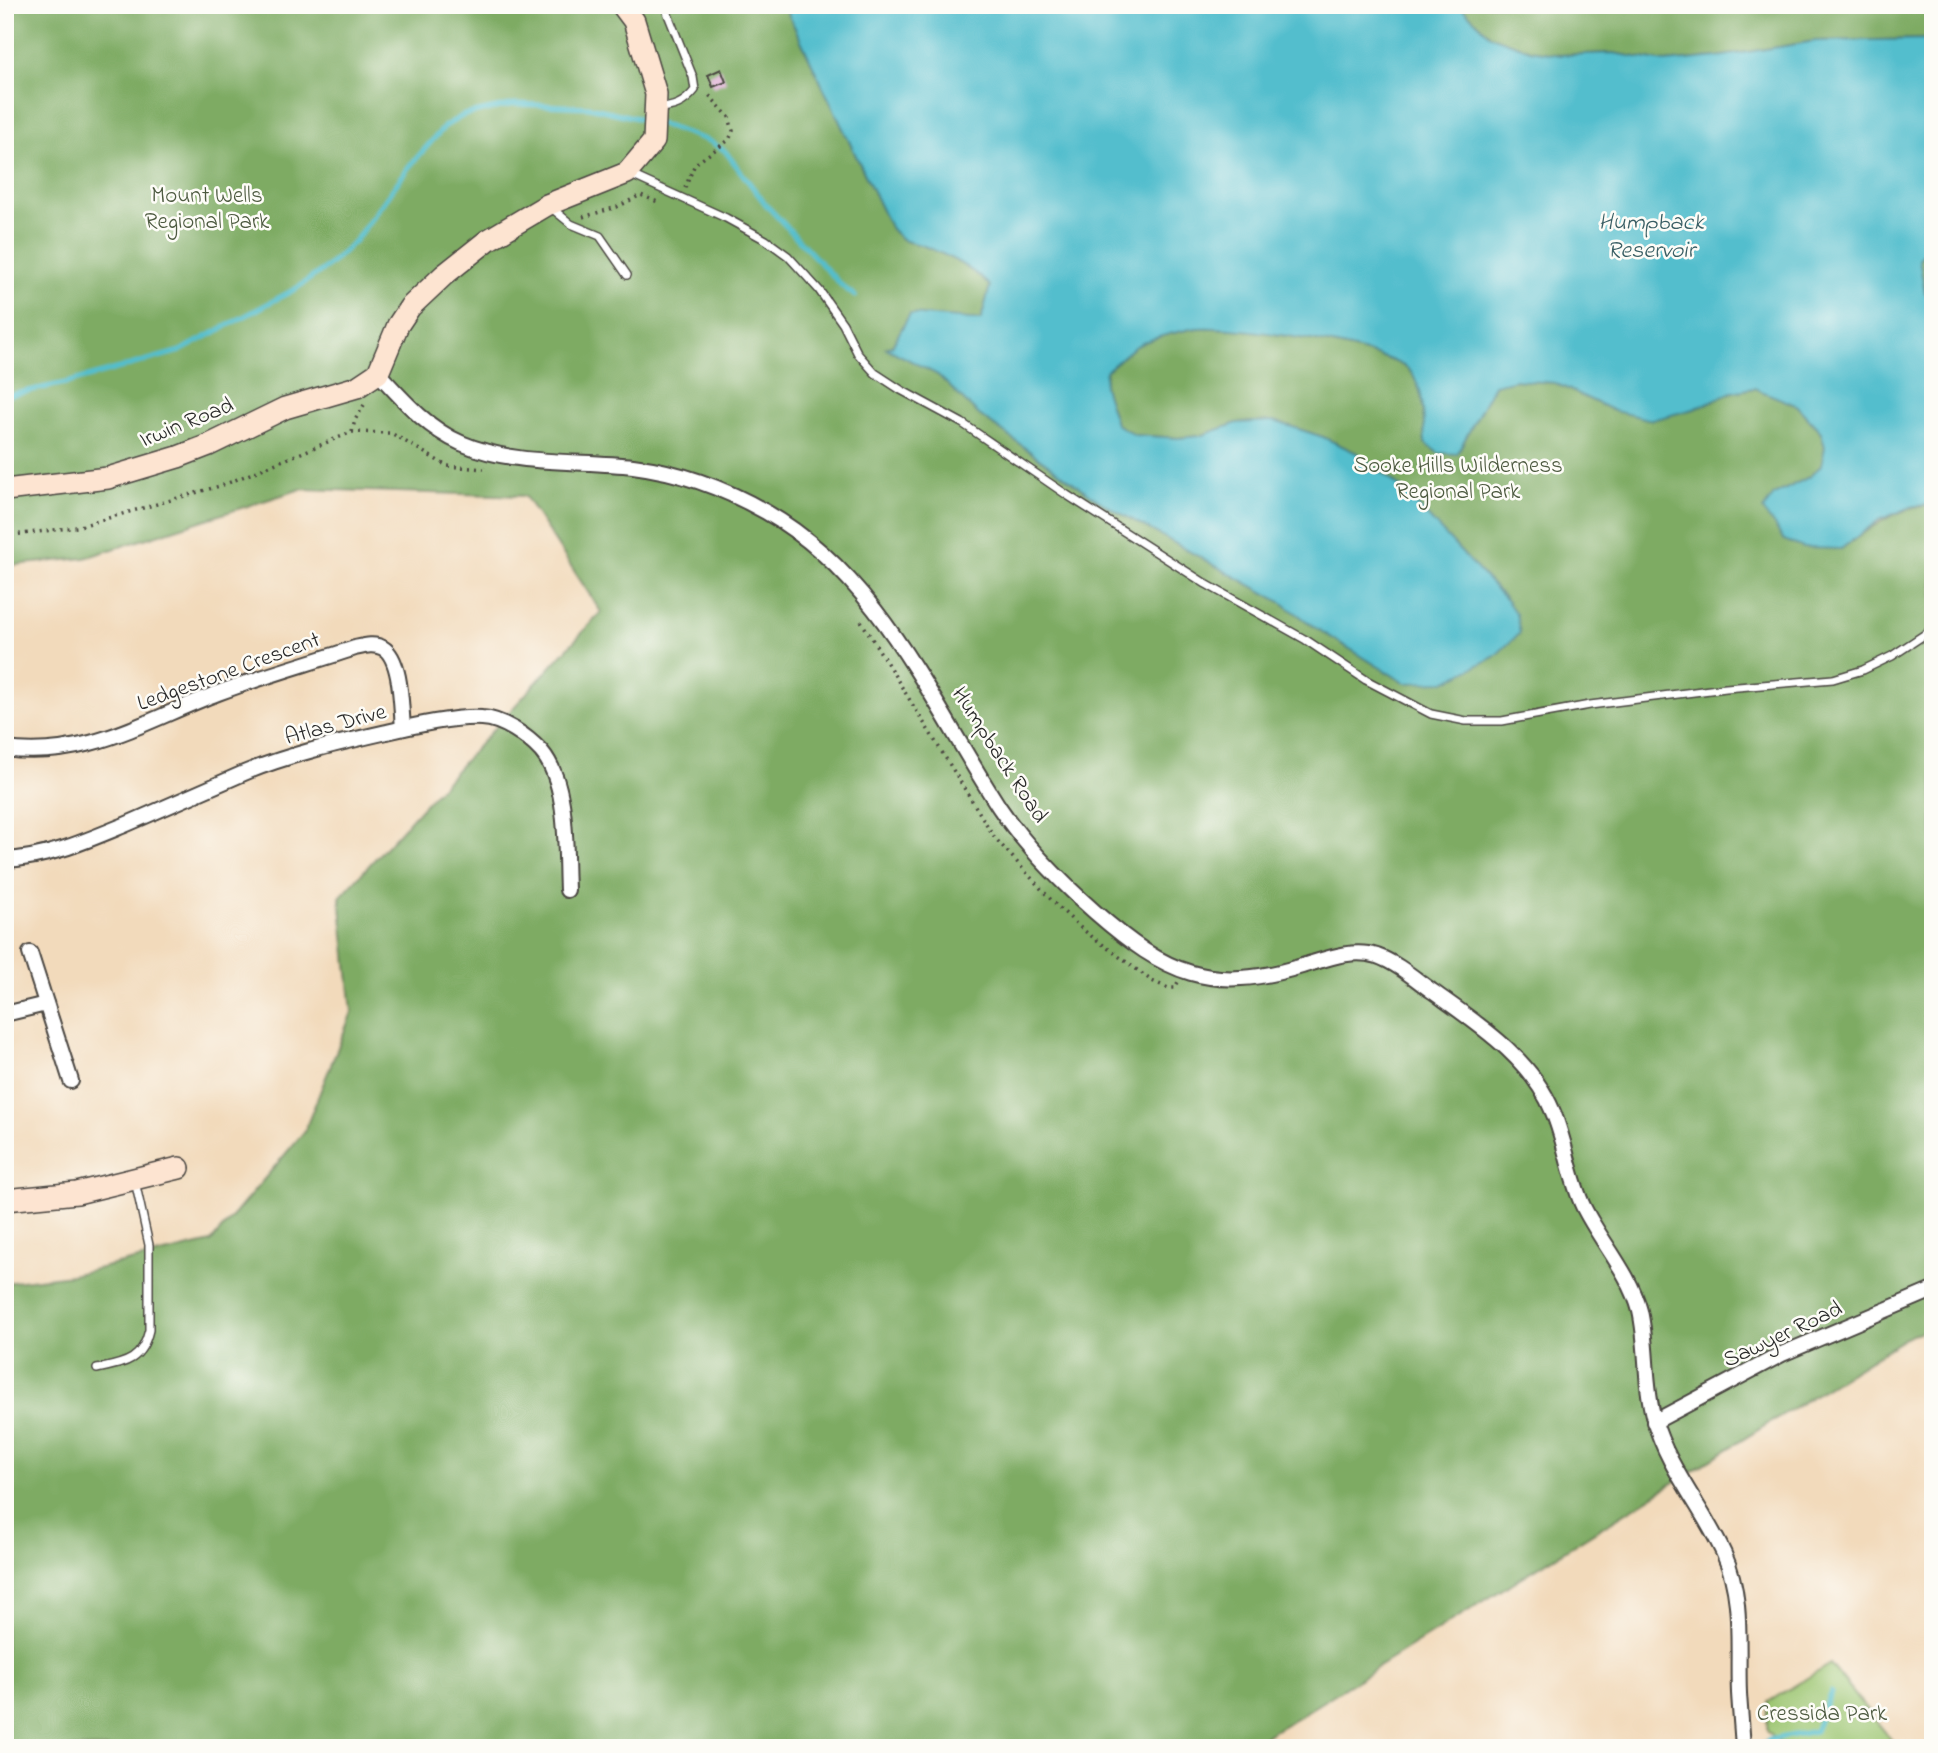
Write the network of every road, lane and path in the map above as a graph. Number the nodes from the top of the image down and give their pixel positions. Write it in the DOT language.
graph roads {
  1 [pos="622,5"];
  2 [pos="667,12"];
  3 [pos="695,90"];
  4 [pos="656,109"];
  5 [pos="627,173"];
  6 [pos="682,197"];
  7 [pos="547,205"];
  8 [pos="571,224"];
  9 [pos="627,275"];
  10 [pos="378,373"];
  11 [pos="488,469"];
  12 [pos="5,489"];
  13 [pos="5,536"];
  14 [pos="859,618"];
  15 [pos="1933,629"];
  16 [pos="403,728"];
  17 [pos="5,749"];
  18 [pos="5,860"];
  19 [pos="567,890"];
  20 [pos="30,953"];
  21 [pos="1185,972"];
  22 [pos="46,1004"];
  23 [pos="5,1014"];
  24 [pos="71,1081"];
  25 [pos="178,1168"];
  26 [pos="135,1180"];
  27 [pos="5,1200"];
  28 [pos="1933,1290"];
  29 [pos="97,1369"];
  30 [pos="1654,1422"];
  31 [pos="1743,1748"];
  1 -- 4 [label="street"];
  2 -- 3 [label="lane"];
  3 -- 4 [label="lane"];
  3 -- 6 [label="path"];
  4 -- 5 [label="street"];
  5 -- 6 [label="lane"];
  5 -- 7 [label="street"];
  6 -- 8 [label="path"];
  6 -- 15 [label="lane"];
  7 -- 8 [label="lane"];
  7 -- 10 [label="street"];
  8 -- 9 [label="lane"];
  10 -- 12 [label="street, Irwin Road"];
  10 -- 21 [label="street, Humpback Road"];
  11 -- 13 [label="path"];
  14 -- 21 [label="path"];
  16 -- 17 [label="street, Ledgestone Crescent"];
  16 -- 18 [label="street, Atlas Drive"];
  16 -- 19 [label="street, Atlas Drive"];
  20 -- 22 [label="street"];
  21 -- 30 [label="street, Humpback Road"];
  22 -- 23 [label="street"];
  22 -- 24 [label="street"];
  25 -- 26 [label="street"];
  26 -- 27 [label="street"];
  26 -- 29 [label="lane"];
  28 -- 30 [label="street, Sawyer Road"];
  30 -- 31 [label="street, Humpback Road"];
}
